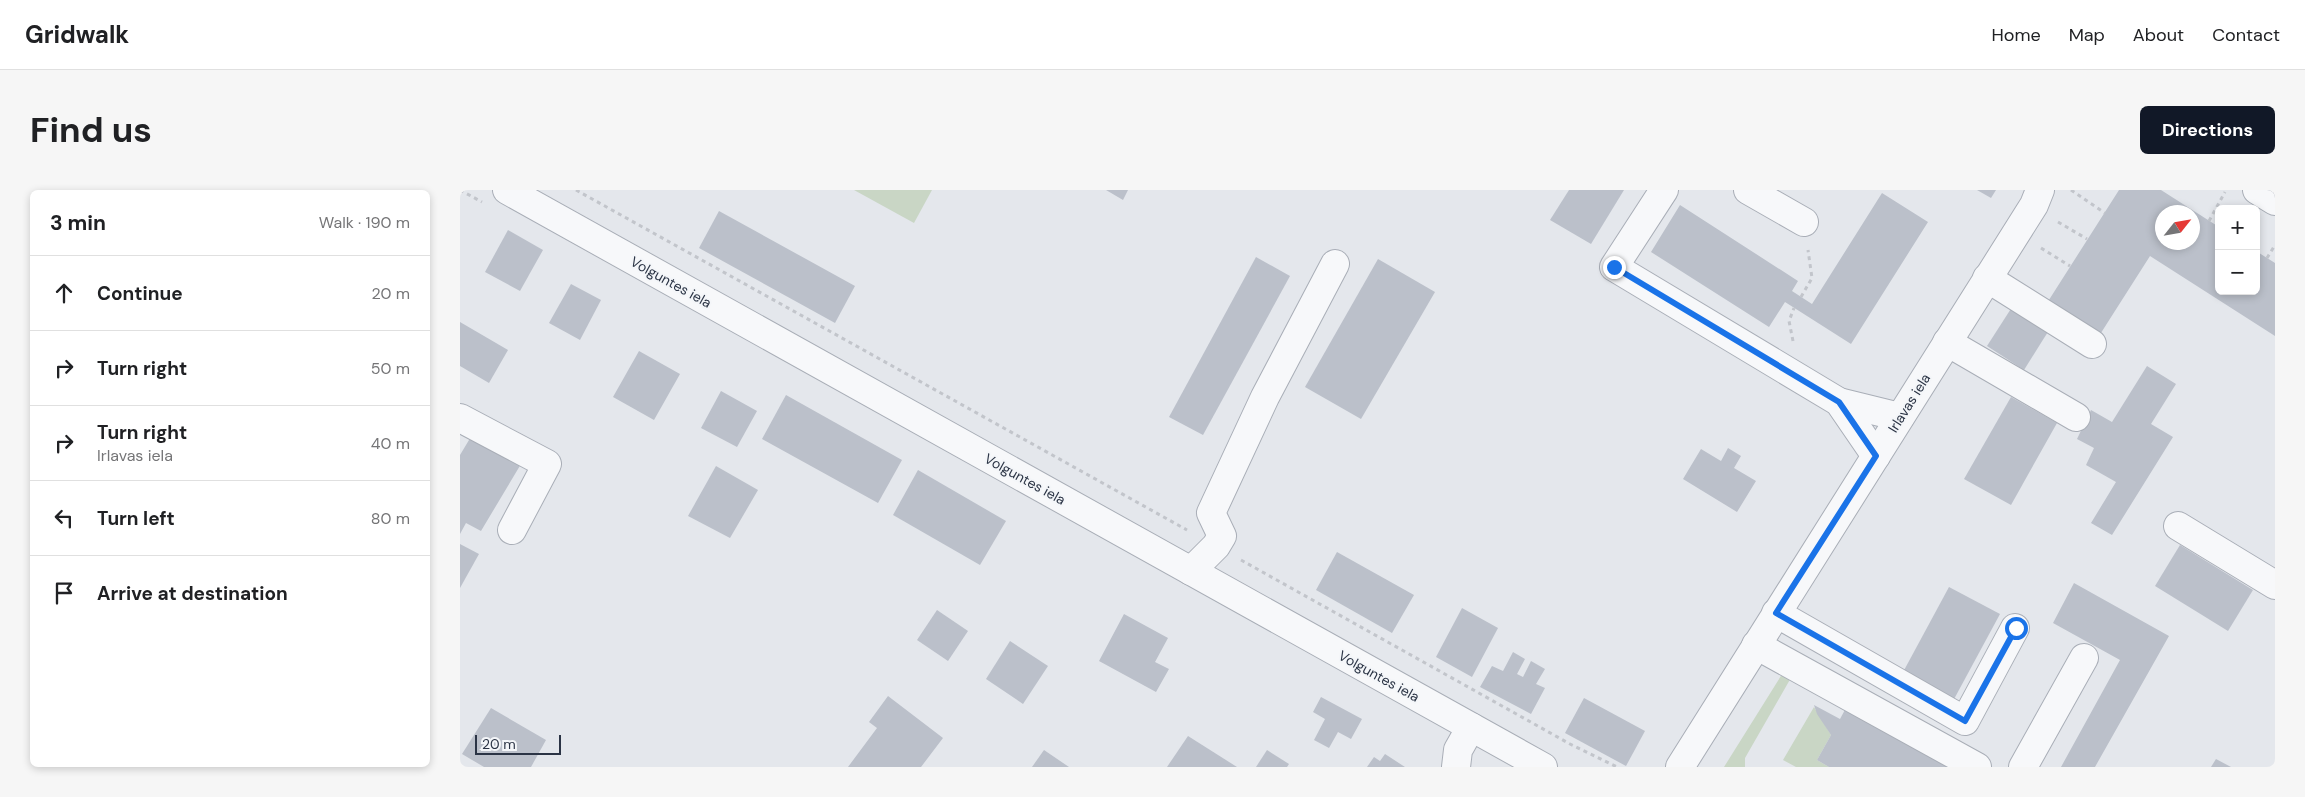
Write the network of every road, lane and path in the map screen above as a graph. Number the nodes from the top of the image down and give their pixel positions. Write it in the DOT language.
graph roads {
  1 [pos="507,190"];
  2 [pos="576,190"];
  3 [pos="1664,190"];
  4 [pos="1748,190"];
  5 [pos="2040,190"];
  6 [pos="2071,190"];
  7 [pos="2257,190"];
  8 [pos="2225,192"];
  9 [pos="2275,201"];
  10 [pos="2104,213"];
  11 [pos="2051,218"];
  12 [pos="2209,221"];
  13 [pos="1804,222"];
  14 [pos="2088,239"];
  15 [pos="2035,244"];
  16 [pos="2275,244"];
  17 [pos="2267,258"];
  18 [pos="1335,264"];
  19 [pos="2070,266"];
  20 [pos="1987,278"];
  21 [pos="1801,297"];
  22 [pos="1947,342"];
  23 [pos="2092,344"];
  24 [pos="1839,402"];
  25 [pos="1900,417"];
  26 [pos="2076,417"];
  27 [pos="460,418"];
  28 [pos="1876,456"];
  29 [pos="2178,526"];
  30 [pos="512,530"];
  31 [pos="1216,546"];
  32 [pos="1191,571"];
  33 [pos="2275,584"];
  34 [pos="1776,613"];
  35 [pos="2016,628"];
  36 [pos="1756,645"];
  37 [pos="2084,658"];
  38 [pos="1471,727"];
  39 [pos="1456,767"];
  40 [pos="1543,767"];
  41 [pos="1617,767"];
  42 [pos="1680,767"];
  43 [pos="1977,767"];
  44 [pos="2023,767"];
  1 -- 32 [label="street, Volguntes iela"];
  2 -- 31 [label="path"];
  3 -- 24 [label="street"];
  4 -- 13 [label="street"];
  5 -- 20 [label="street, Irlavas iela"];
  6 -- 10 [label="path"];
  7 -- 9 [label="street"];
  8 -- 12 [label="path"];
  11 -- 14 [label="path"];
  13 -- 21 [label="path"];
  15 -- 19 [label="path"];
  16 -- 17 [label="path"];
  18 -- 31 [label="street"];
  20 -- 22 [label="street, Irlavas iela"];
  20 -- 23 [label="street"];
  22 -- 25 [label="street, Irlavas iela"];
  22 -- 26 [label="street"];
  24 -- 25 [label="street"];
  24 -- 28 [label="street"];
  25 -- 28 [label="street, Irlavas iela"];
  27 -- 30 [label="street"];
  28 -- 34 [label="street, Irlavas iela"];
  29 -- 33 [label="street"];
  31 -- 32 [label="street"];
  31 -- 41 [label="path"];
  32 -- 38 [label="street, Volguntes iela"];
  34 -- 35 [label="street"];
  34 -- 36 [label="street, Irlavas iela"];
  36 -- 42 [label="street, Irlavas iela"];
  36 -- 43 [label="street"];
  37 -- 44 [label="street"];
  38 -- 39 [label="street"];
  38 -- 40 [label="street, Volguntes iela"];
}
